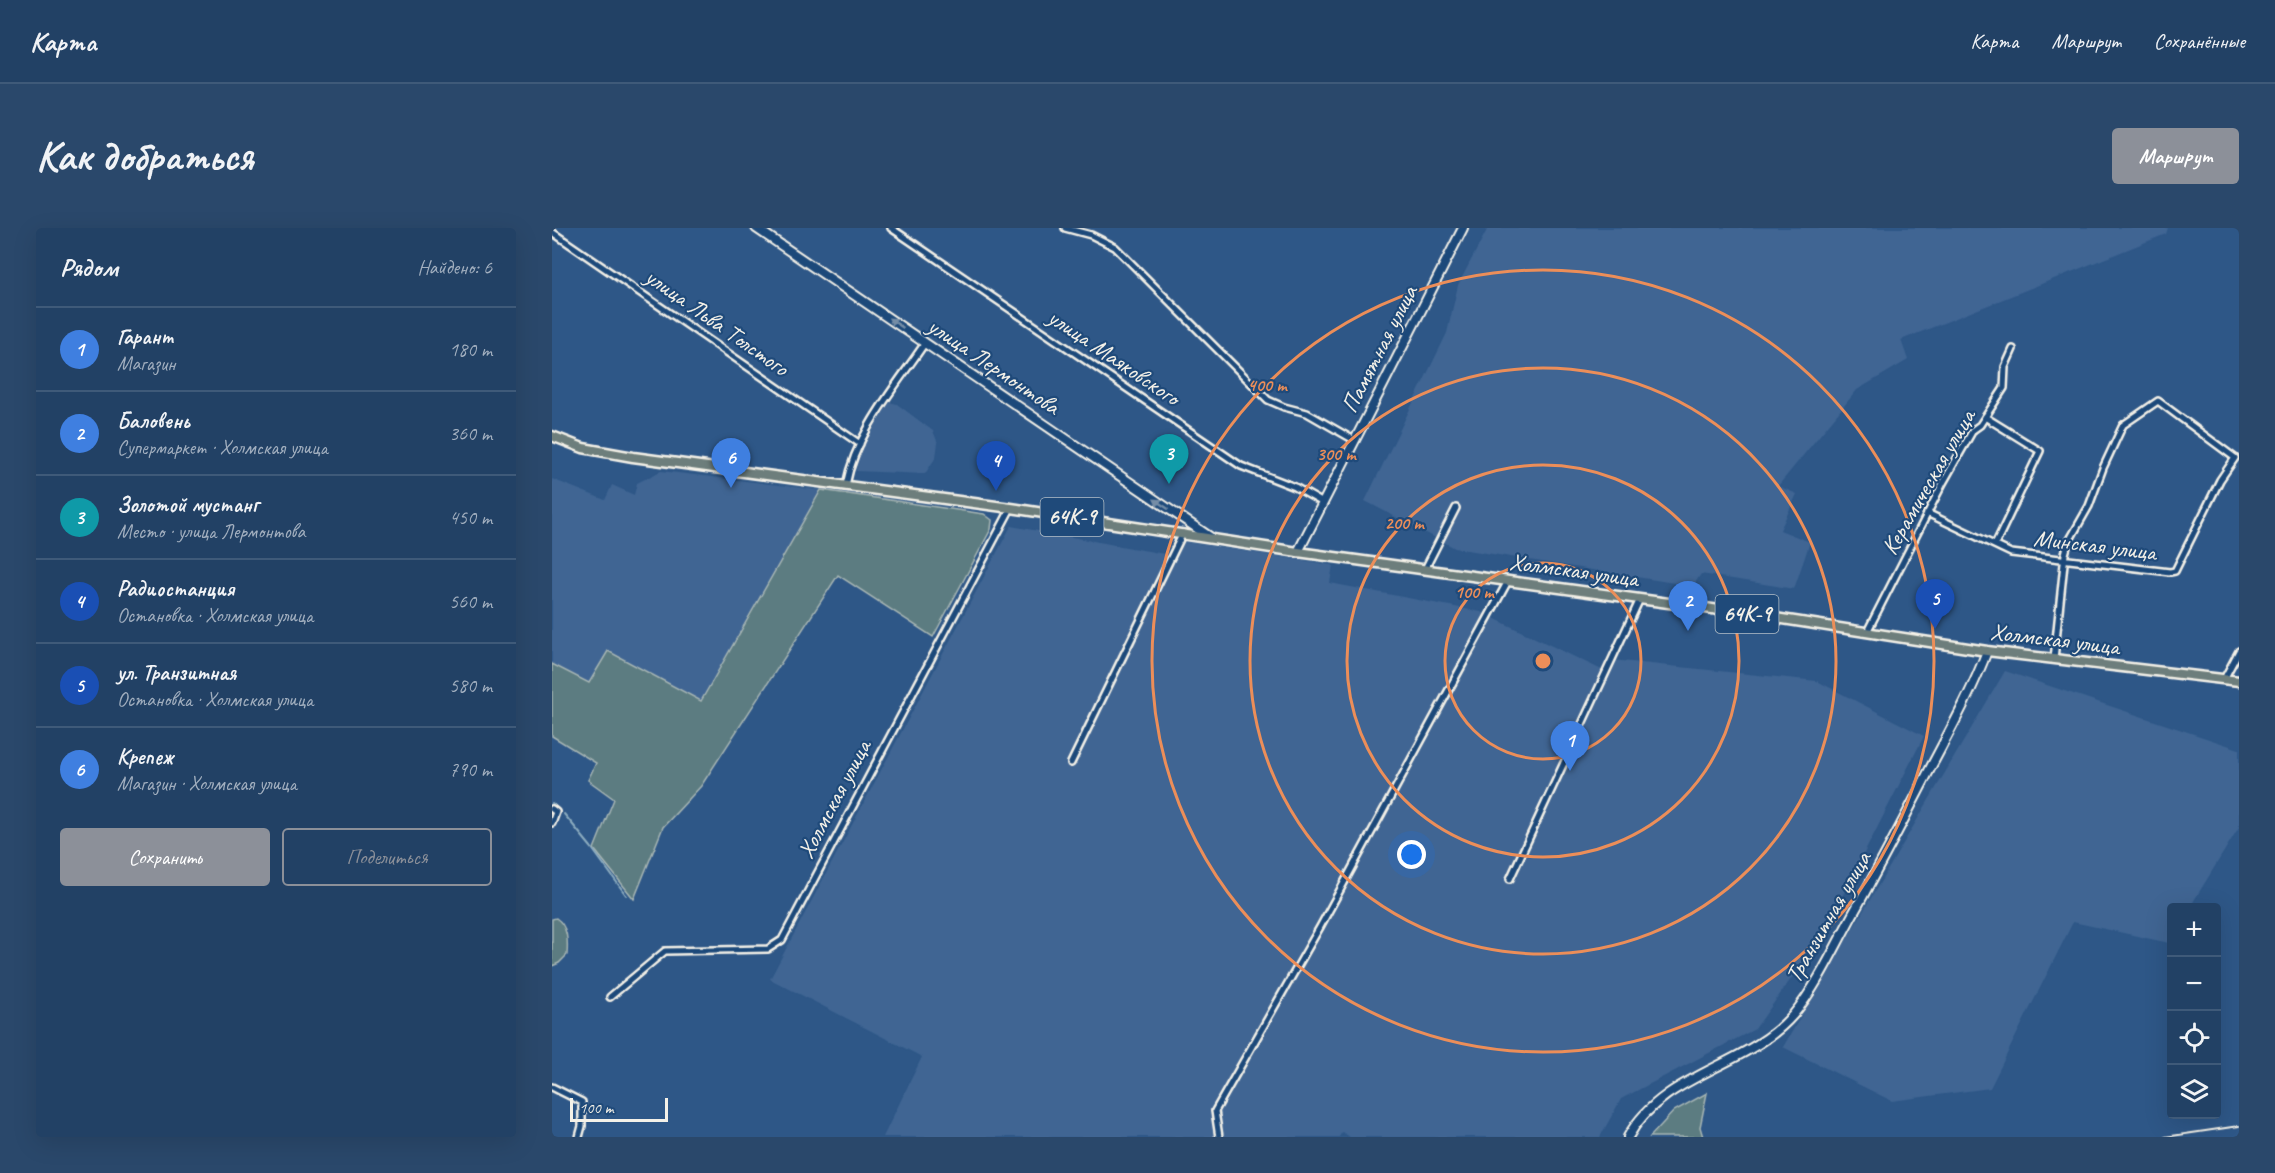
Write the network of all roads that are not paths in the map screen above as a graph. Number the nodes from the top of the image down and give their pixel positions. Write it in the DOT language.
graph roads {
  1 [pos="756,228"];
  2 [pos="891,228"];
  3 [pos="1065,228"];
  4 [pos="1463,228"];
  5 [pos="552,231"];
  6 [pos="925,343"];
  7 [pos="2013,349"];
  8 [pos="1985,417"];
  9 [pos="552,436"];
  10 [pos="1354,440"];
  11 [pos="860,444"];
  12 [pos="846,485"];
  13 [pos="1323,503"];
  14 [pos="1011,508"];
  15 [pos="1456,508"];
  16 [pos="1927,513"];
  17 [pos="1183,533"];
  18 [pos="1210,537"];
  19 [pos="1995,545"];
  20 [pos="1298,552"];
  21 [pos="2064,560"];
  22 [pos="1425,569"];
  23 [pos="1508,581"];
  24 [pos="1640,599"];
  25 [pos="1868,632"];
  26 [pos="1987,651"];
  27 [pos="2239,651"];
  28 [pos="2054,659"];
  29 [pos="2224,679"];
  30 [pos="2239,681"];
  31 [pos="1071,763"];
  32 [pos="554,810"];
  33 [pos="552,823"];
  34 [pos="1510,879"];
  35 [pos="610,996"];
  36 [pos="552,1087"];
  37 [pos="579,1137"];
  38 [pos="1219,1137"];
  39 [pos="1628,1137"];
  6 -- 1 [label="street, улица Лермонтова, one-way"];
  2 -- 13 [label="street, улица Маяковского"];
  3 -- 10 [label="street"];
  4 -- 10 [label="street, Памятная улица"];
  5 -- 11 [label="street, улица Льва Толстого"];
  6 -- 11 [label="street"];
  18 -- 6 [label="street, улица Лермонтова, one-way"];
  7 -- 8 [label="street, Керамическая улица"];
  8 -- 16 [label="street, Керамическая улица"];
  8 -- 19 [label="street"];
  9 -- 12 [label="main road, Холмская улица / 64К-9"];
  10 -- 13 [label="street, Памятная улица"];
  11 -- 12 [label="street"];
  12 -- 14 [label="main road, Холмская улица / 64К-9"];
  13 -- 20 [label="street, Памятная улица"];
  14 -- 17 [label="main road, Холмская улица / 64К-9"];
  14 -- 35 [label="street, Холмская улица"];
  15 -- 22 [label="street"];
  16 -- 19 [label="street, Минская улица"];
  16 -- 25 [label="street, Керамическая улица"];
  17 -- 18 [label="main road, Холмская улица / 64К-9"];
  17 -- 31 [label="street"];
  18 -- 20 [label="main road, Холмская улица / 64К-9"];
  19 -- 21 [label="street, Минская улица"];
  20 -- 22 [label="main road, Холмская улица / 64К-9"];
  21 -- 21 [label="street, Минская улица"];
  21 -- 28 [label="street"];
  22 -- 23 [label="main road, Холмская улица / 64К-9"];
  23 -- 24 [label="main road, Холмская улица / 64К-9"];
  23 -- 38 [label="street"];
  24 -- 25 [label="main road, Холмская улица / 64К-9"];
  24 -- 34 [label="street"];
  25 -- 26 [label="main road, Холмская улица / 64К-9"];
  26 -- 28 [label="main road, Холмская улица / 64К-9"];
  26 -- 39 [label="street, Транзитная улица"];
  27 -- 29 [label="street"];
  28 -- 29 [label="main road, Холмская улица / 64К-9"];
  29 -- 30 [label="main road, Холмская улица / 64К-9"];
  32 -- 33 [label="street"];
  36 -- 37 [label="street"];
}
